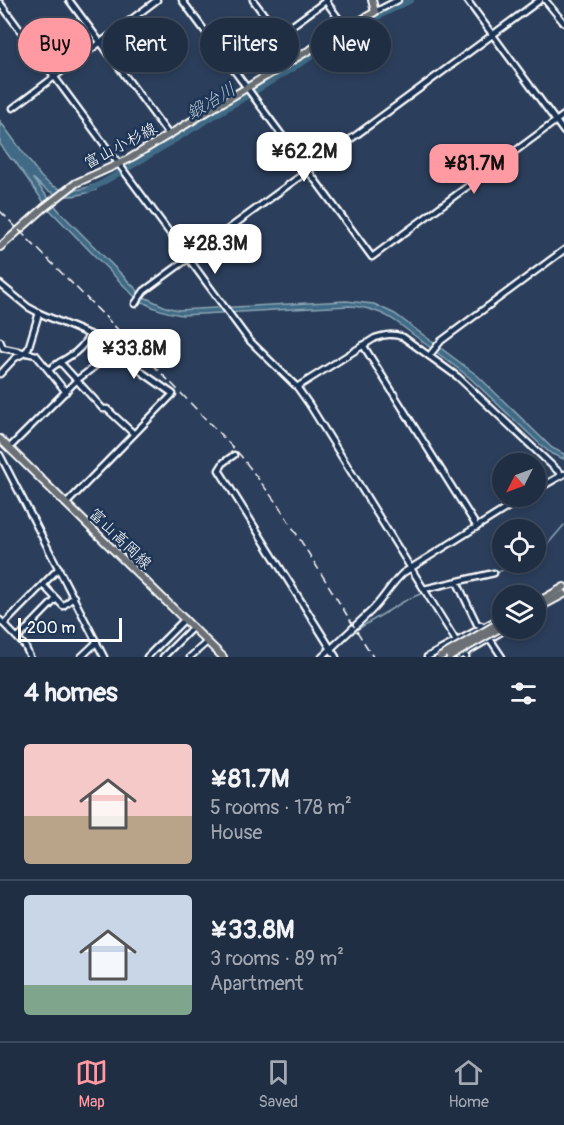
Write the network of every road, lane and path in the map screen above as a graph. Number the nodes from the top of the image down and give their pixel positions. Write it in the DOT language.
graph roads {
  1 [pos="69,0"];
  2 [pos="157,0"];
  3 [pos="183,0"];
  4 [pos="253,0"];
  5 [pos="326,0"];
  6 [pos="372,0"];
  7 [pos="398,0"];
  8 [pos="467,0"];
  9 [pos="540,0"];
  10 [pos="545,0"];
  11 [pos="0,3"];
  12 [pos="375,12"];
  13 [pos="266,18"];
  14 [pos="338,18"];
  15 [pos="365,18"];
  16 [pos="299,20"];
  17 [pos="200,23"];
  18 [pos="564,23"];
  19 [pos="492,35"];
  20 [pos="100,42"];
  21 [pos="235,72"];
  22 [pos="273,72"];
  23 [pos="55,77"];
  24 [pos="247,88"];
  25 [pos="12,108"];
  26 [pos="564,115"];
  27 [pos="556,121"];
  28 [pos="564,132"];
  29 [pos="169,135"];
  30 [pos="120,166"];
  31 [pos="309,170"];
  32 [pos="0,247"];
  33 [pos="564,250"];
  34 [pos="189,258"];
  35 [pos="1,288"];
  36 [pos="136,302"];
  37 [pos="39,313"];
  38 [pos="90,334"];
  39 [pos="0,341"];
  40 [pos="112,344"];
  41 [pos="363,345"];
  42 [pos="23,354"];
  43 [pos="429,356"];
  44 [pos="60,362"];
  45 [pos="49,370"];
  46 [pos="0,374"];
  47 [pos="77,380"];
  48 [pos="297,387"];
  49 [pos="66,392"];
  50 [pos="134,434"];
  51 [pos="0,439"];
  52 [pos="11,450"];
  53 [pos="0,455"];
  54 [pos="234,455"];
  55 [pos="3,461"];
  56 [pos="563,474"];
  57 [pos="546,484"];
  58 [pos="66,504"];
  59 [pos="509,507"];
  60 [pos="477,527"];
  61 [pos="58,568"];
  62 [pos="410,568"];
  63 [pos="494,573"];
  64 [pos="457,582"];
  65 [pos="43,585"];
  66 [pos="564,587"];
  67 [pos="424,589"];
  68 [pos="564,594"];
  69 [pos="74,597"];
  70 [pos="552,597"];
  71 [pos="546,598"];
  72 [pos="56,599"];
  73 [pos="546,602"];
  74 [pos="185,619"];
  75 [pos="2,622"];
  76 [pos="492,624"];
  77 [pos="492,625"];
  78 [pos="193,627"];
  79 [pos="483,628"];
  80 [pos="492,633"];
  81 [pos="18,638"];
  82 [pos="490,639"];
  83 [pos="456,641"];
  84 [pos="97,642"];
  85 [pos="207,642"];
  86 [pos="331,648"];
  87 [pos="465,655"];
  88 [pos="150,656"];
  89 [pos="194,656"];
  90 [pos="30,657"];
  91 [pos="81,657"];
  92 [pos="103,657"];
  93 [pos="163,657"];
  94 [pos="223,657"];
  95 [pos="322,657"];
  96 [pos="336,657"];
  97 [pos="427,657"];
  98 [pos="440,657"];
  99 [pos="450,657"];
  100 [pos="458,657"];
  101 [pos="502,657"];
  1 -- 20 [label="street"];
  2 -- 20 [label="street"];
  3 -- 17 [label="street"];
  4 -- 13 [label="street"];
  5 -- 14 [label="street"];
  5 -- 16 [label="street"];
  6 -- 12 [label="main road"];
  7 -- 12 [label="street"];
  8 -- 19 [label="street"];
  9 -- 19 [label="street"];
  10 -- 18 [label="street"];
  11 -- 23 [label="street"];
  12 -- 15 [label="main road, 富山小杉線"];
  19 -- 27 [label="street"];
  19 -- 31 [label="street"];
  20 -- 23 [label="street"];
  20 -- 29 [label="street"];
  21 -- 24 [label="street"];
  22 -- 24 [label="main road, 富山小杉線"];
  23 -- 25 [label="street"];
  23 -- 30 [label="street"];
  24 -- 29 [label="main road, 富山小杉線"];
  24 -- 31 [label="street"];
  26 -- 27 [label="street"];
  27 -- 28 [label="street"];
  27 -- 31 [label="street"];
  29 -- 30 [label="main road, 富山小杉線"];
  30 -- 32 [label="main road, 富山小杉線"];
  30 -- 34 [label="street"];
  31 -- 34 [label="street"];
  33 -- 43 [label="street"];
  34 -- 36 [label="street"];
  34 -- 48 [label="street"];
  35 -- 37 [label="street"];
  37 -- 38 [label="street"];
  37 -- 42 [label="street"];
  38 -- 40 [label="street"];
  38 -- 44 [label="street"];
  39 -- 42 [label="street"];
  40 -- 47 [label="street"];
  40 -- 50 [label="street"];
  41 -- 43 [label="street"];
  41 -- 48 [label="street"];
  41 -- 60 [label="street"];
  42 -- 45 [label="street"];
  42 -- 46 [label="street"];
  43 -- 56 [label="street"];
  44 -- 45 [label="street"];
  44 -- 47 [label="street"];
  45 -- 49 [label="street"];
  47 -- 49 [label="street"];
  47 -- 50 [label="street"];
  48 -- 62 [label="street"];
  49 -- 52 [label="street"];
  50 -- 58 [label="street"];
  51 -- 52 [label="main road, 富山高岡線"];
  52 -- 55 [label="street"];
  52 -- 58 [label="main road, 富山高岡線"];
  53 -- 55 [label="street"];
  54 -- 86 [label="street"];
  55 -- 61 [label="street"];
  56 -- 57 [label="street"];
  58 -- 74 [label="main road, 富山高岡線"];
  59 -- 60 [label="street"];
  60 -- 62 [label="street"];
  61 -- 65 [label="street"];
  61 -- 69 [label="street"];
  62 -- 67 [label="street"];
  62 -- 86 [label="street"];
  63 -- 64 [label="street"];
  64 -- 67 [label="street"];
  64 -- 79 [label="street"];
  65 -- 72 [label="street"];
  65 -- 75 [label="street"];
  66 -- 70 [label="main road"];
  67 -- 83 [label="street"];
  68 -- 70 [label="main road"];
  69 -- 72 [label="street"];
  69 -- 84 [label="street"];
  70 -- 71 [label="main road"];
  70 -- 73 [label="main road"];
  72 -- 81 [label="street"];
  74 -- 78 [label="main road, 富山高岡線"];
  74 -- 88 [label="street"];
  75 -- 81 [label="street"];
  76 -- 79 [label="street"];
  77 -- 98 [label="main road, bridge"];
  78 -- 85 [label="main road, 富山高岡線"];
  78 -- 93 [label="street"];
  79 -- 83 [label="street"];
  80 -- 99 [label="main road, bridge"];
  81 -- 90 [label="street"];
  82 -- 87 [label="street"];
  82 -- 101 [label="street"];
  83 -- 87 [label="street"];
  83 -- 97 [label="street"];
  84 -- 91 [label="street"];
  84 -- 92 [label="street"];
  85 -- 89 [label="street"];
  85 -- 94 [label="main road, 富山高岡線"];
  86 -- 95 [label="street"];
  86 -- 96 [label="street"];
  87 -- 100 [label="street"];
}
